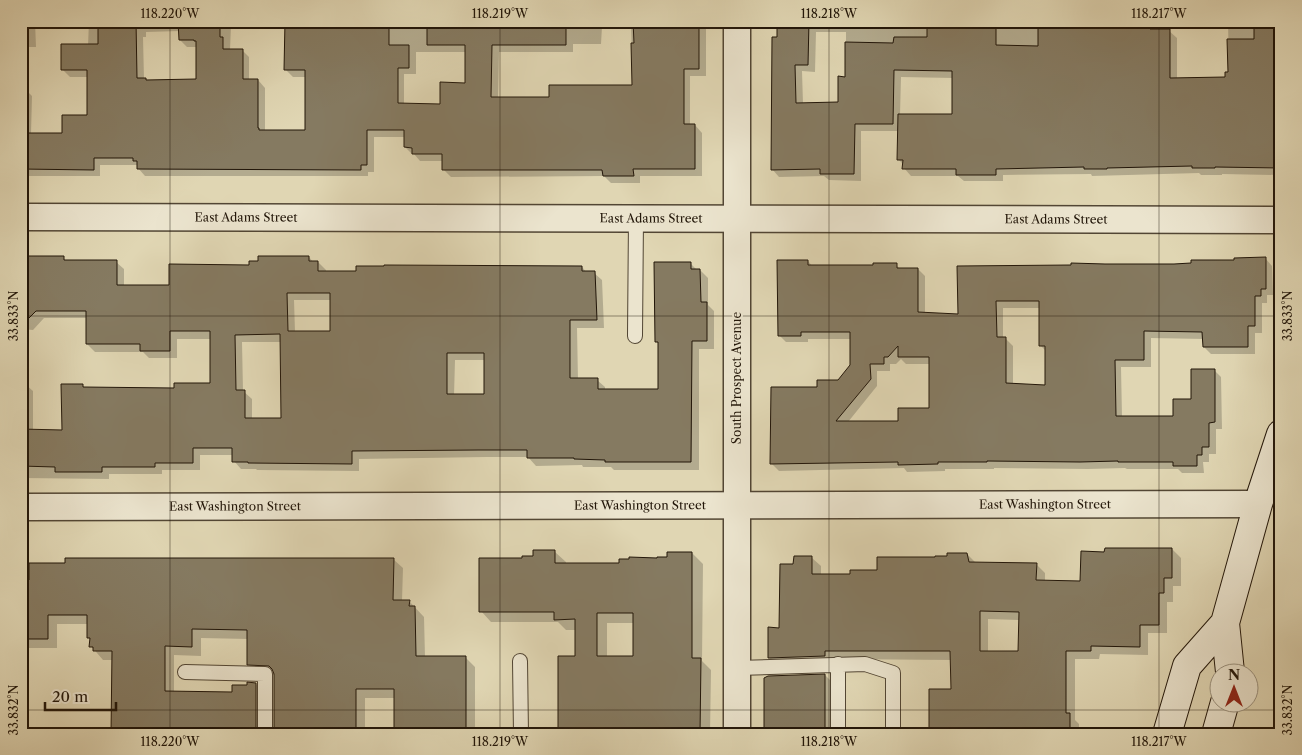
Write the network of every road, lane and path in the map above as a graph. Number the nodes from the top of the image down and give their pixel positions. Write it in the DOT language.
graph roads {
  1 [pos="737,21"];
  2 [pos="21,217"];
  3 [pos="636,218"];
  4 [pos="737,219"];
  5 [pos="1281,220"];
  6 [pos="636,336"];
  7 [pos="1281,434"];
  8 [pos="1258,504"];
  9 [pos="737,505"];
  10 [pos="21,508"];
  11 [pos="1225,623"];
  12 [pos="520,661"];
  13 [pos="1229,662"];
  14 [pos="838,664"];
  15 [pos="737,668"];
  16 [pos="185,672"];
  17 [pos="1222,712"];
  18 [pos="265,734"];
  19 [pos="521,734"];
  20 [pos="737,734"];
  21 [pos="838,734"];
  22 [pos="893,734"];
  23 [pos="1166,734"];
  24 [pos="1216,734"];
  1 -- 4 [label="street, South Prospect Avenue"];
  2 -- 3 [label="street, East Adams Street"];
  3 -- 4 [label="street, East Adams Street"];
  3 -- 6 [label="lane"];
  4 -- 5 [label="street, East Adams Street"];
  4 -- 9 [label="street, South Prospect Avenue"];
  7 -- 8 [label="main road"];
  8 -- 9 [label="street, East Washington Street"];
  8 -- 11 [label="main road"];
  9 -- 10 [label="street, East Washington Street"];
  9 -- 15 [label="street, South Prospect Avenue"];
  11 -- 13 [label="main road"];
  11 -- 23 [label="main road"];
  12 -- 19 [label="lane"];
  14 -- 15 [label="lane"];
  14 -- 21 [label="lane"];
  14 -- 22 [label="lane"];
  15 -- 20 [label="street, South Prospect Avenue"];
  16 -- 18 [label="lane"];
  17 -- 24 [label="main road"];
}
